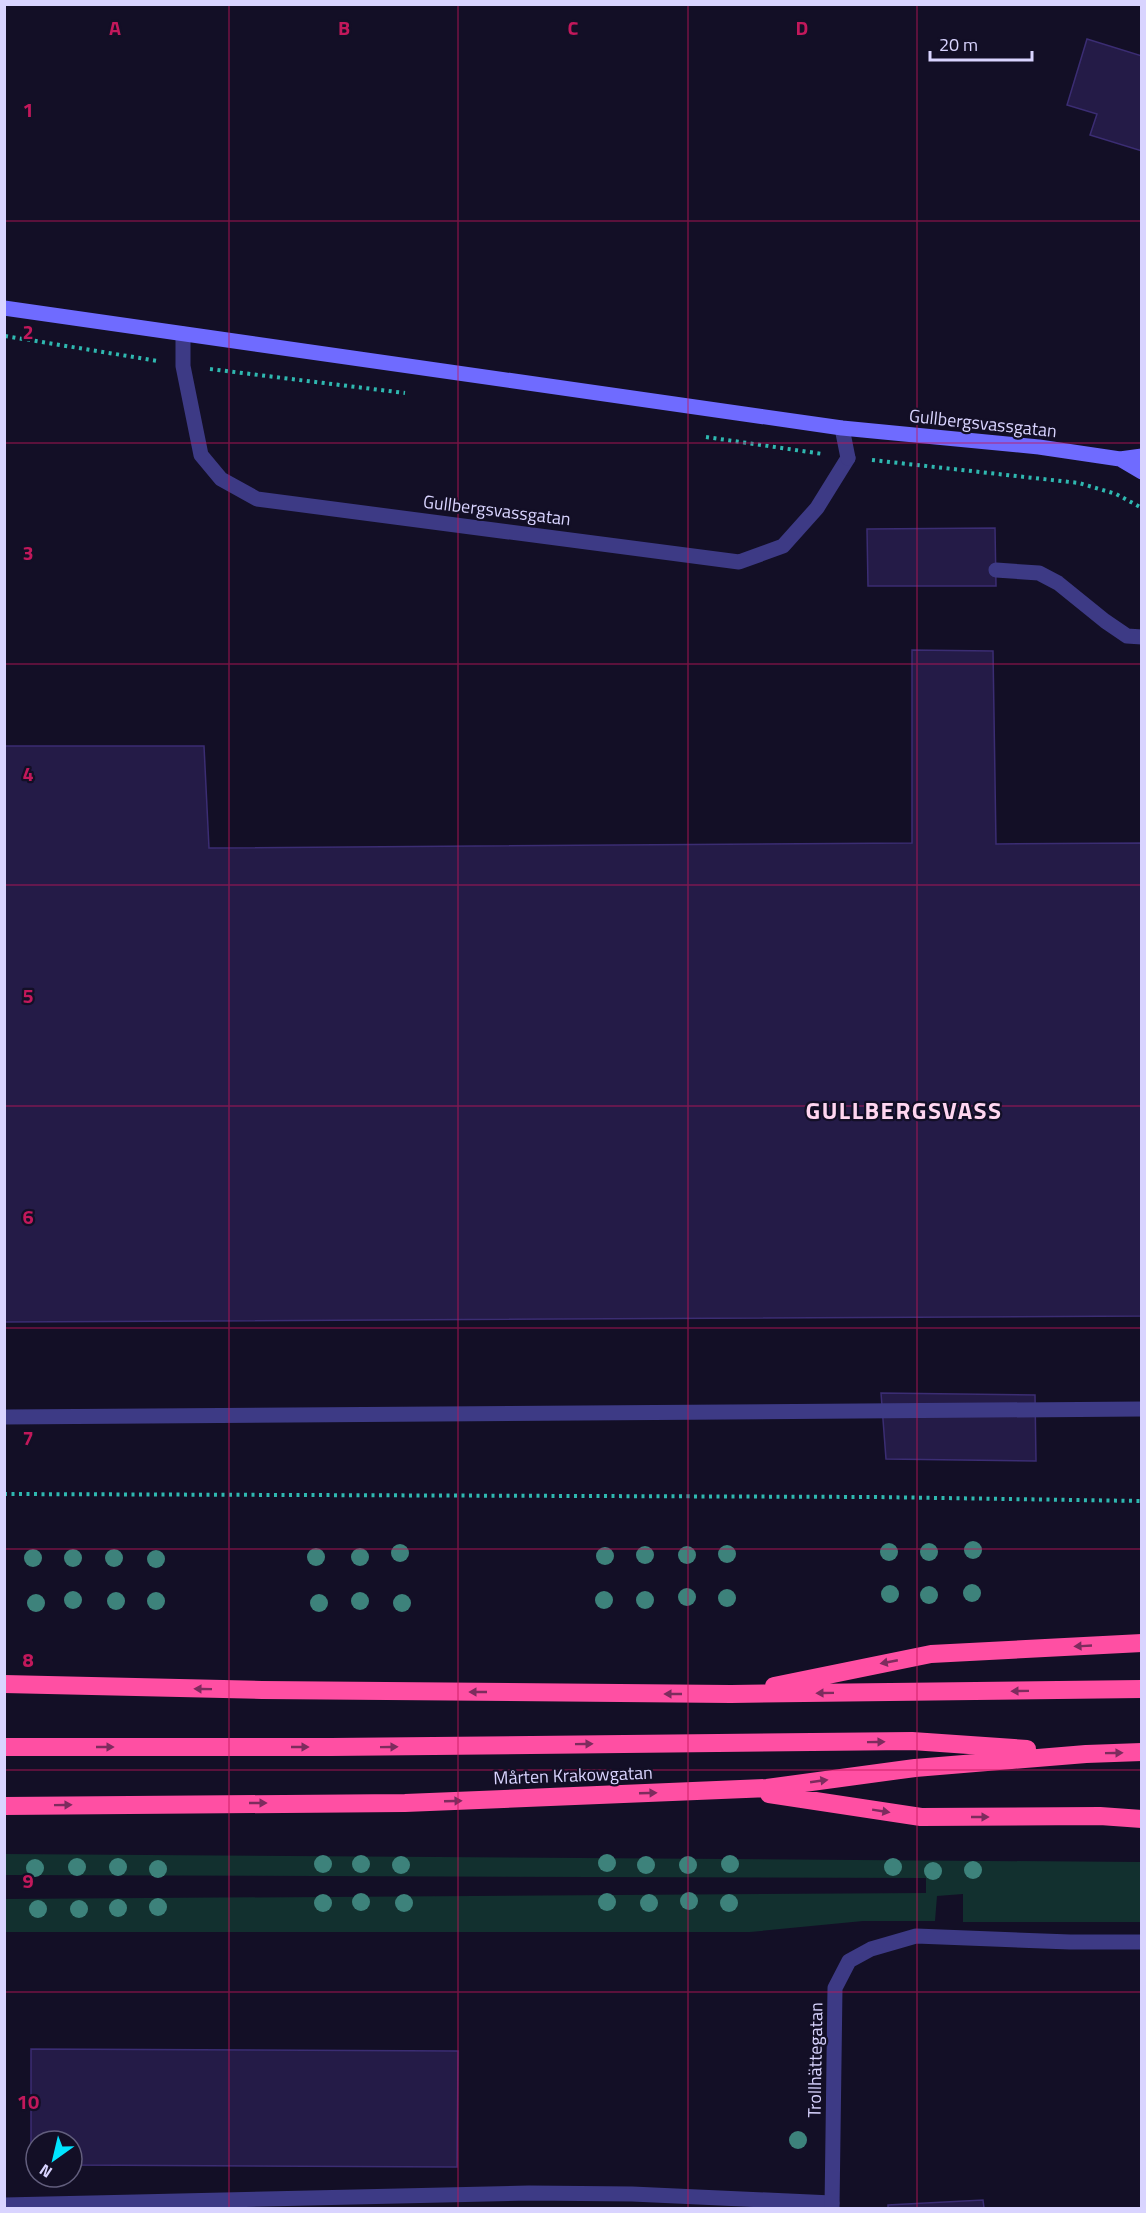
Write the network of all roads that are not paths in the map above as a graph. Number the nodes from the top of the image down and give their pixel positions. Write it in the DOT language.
graph roads {
  1 [pos="4,308"];
  2 [pos="183,334"];
  3 [pos="842,428"];
  4 [pos="1142,456"];
  5 [pos="1120,459"];
  6 [pos="1142,472"];
  7 [pos="996,570"];
  8 [pos="1142,638"];
  9 [pos="1142,1409"];
  10 [pos="4,1417"];
  11 [pos="1142,1643"];
  12 [pos="4,1684"];
  13 [pos="1142,1689"];
  14 [pos="731,1694"];
  15 [pos="4,1747"];
  16 [pos="1142,1752"];
  17 [pos="1086,1754"];
  18 [pos="740,1789"];
  19 [pos="4,1806"];
  20 [pos="1142,1820"];
  21 [pos="1142,1942"];
  22 [pos="529,2193"];
  23 [pos="632,2201"];
  24 [pos="4,2205"];
  25 [pos="832,2206"];
  26 [pos="529,2208"];
  1 -- 2 [label="street, Gullbergsvassgatan"];
  2 -- 3 [label="street, Gullbergsvassgatan"];
  2 -- 3 [label="street, Gullbergsvassgatan"];
  3 -- 5 [label="street, Gullbergsvassgatan"];
  4 -- 5 [label="street, Gullbergsvassgatan"];
  5 -- 6 [label="street, Gullbergsvassgatan"];
  7 -- 8 [label="street"];
  9 -- 10 [label="street"];
  11 -- 14 [label="highway, one-way"];
  14 -- 12 [label="highway, one-way"];
  13 -- 14 [label="highway, one-way"];
  15 -- 17 [label="highway, one-way"];
  17 -- 16 [label="highway, Mårten Krakowgatan, one-way"];
  18 -- 17 [label="highway, Mårten Krakowgatan, one-way"];
  19 -- 18 [label="highway, Mårten Krakowgatan, one-way"];
  18 -- 20 [label="highway, one-way"];
  21 -- 25 [label="street, Trollhättegatan"];
  22 -- 23 [label="street"];
  22 -- 24 [label="street"];
  22 -- 26 [label="street"];
  23 -- 25 [label="street"];
}
